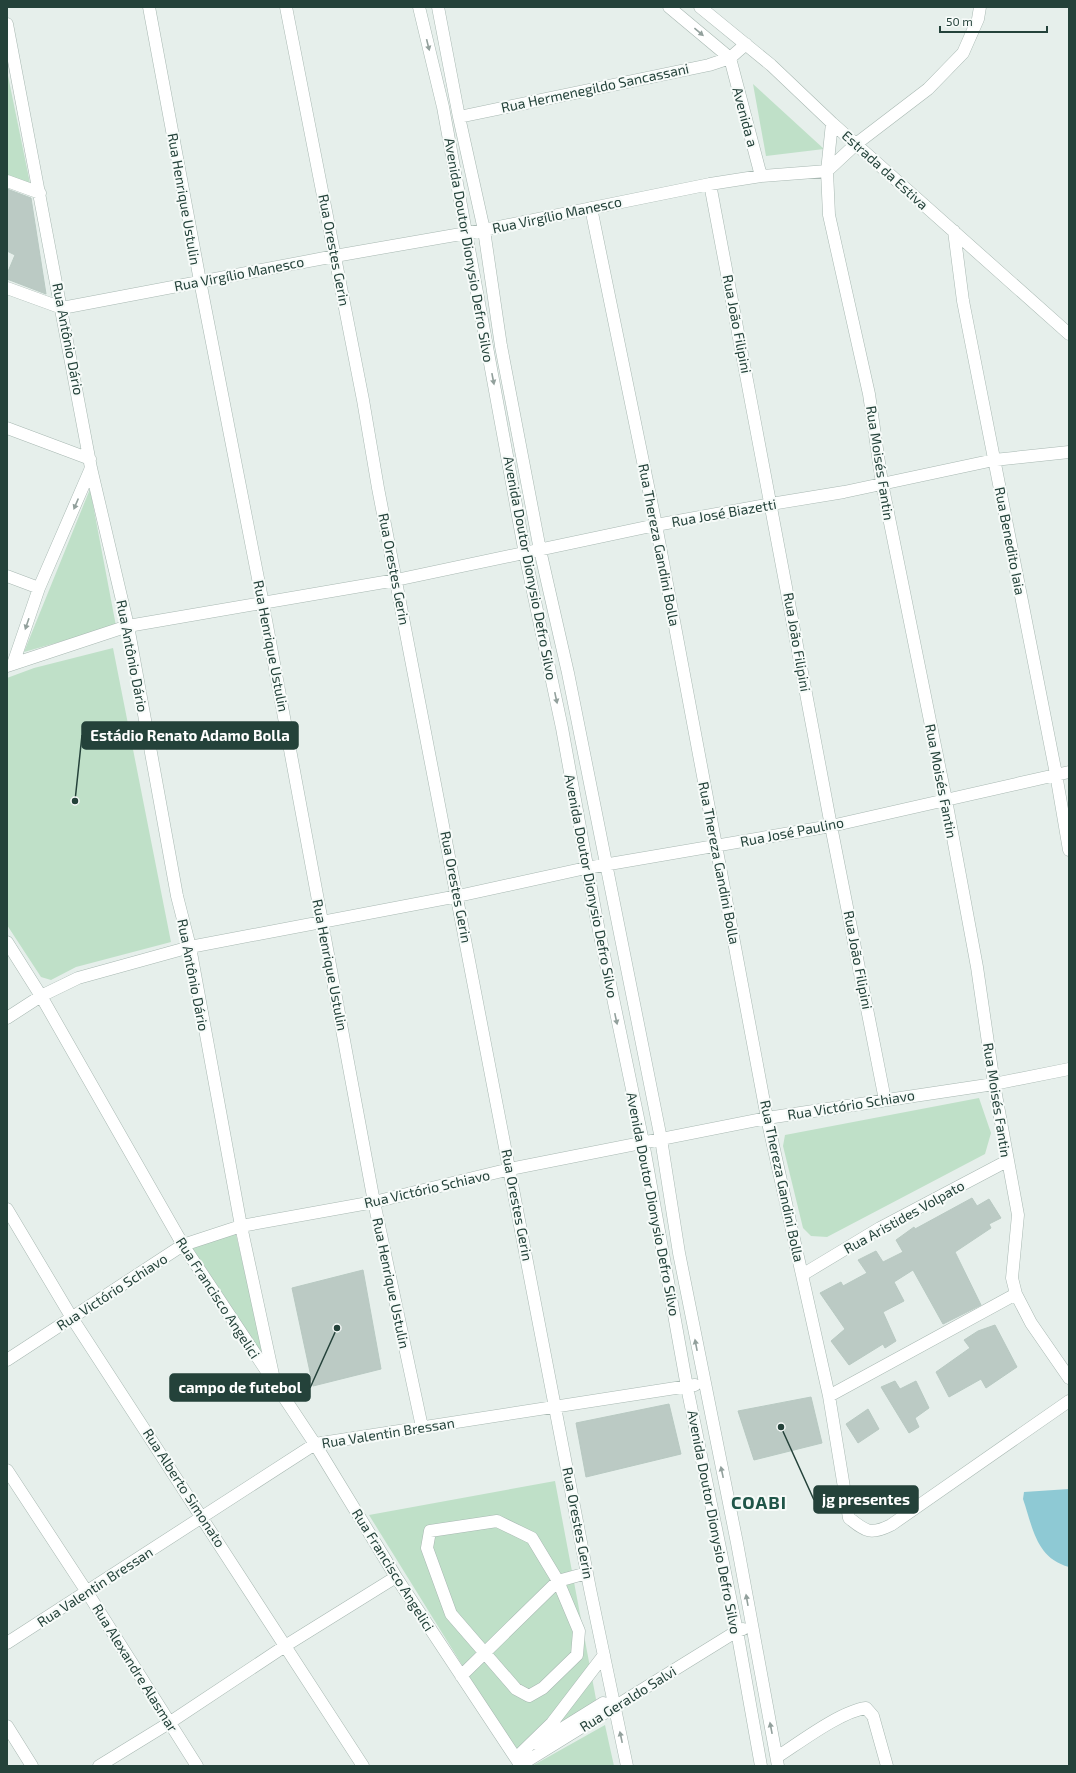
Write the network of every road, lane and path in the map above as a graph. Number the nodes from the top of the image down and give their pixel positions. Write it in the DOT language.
graph roads {
  1 [pos="149,7"];
  2 [pos="286,7"];
  3 [pos="421,7"];
  4 [pos="438,7"];
  5 [pos="670,7"];
  6 [pos="700,7"];
  7 [pos="980,7"];
  8 [pos="7,24"];
  9 [pos="746,44"];
  10 [pos="730,58"];
  11 [pos="459,117"];
  12 [pos="832,123"];
  13 [pos="856,144"];
  14 [pos="827,171"];
  15 [pos="760,176"];
  16 [pos="7,181"];
  17 [pos="710,184"];
  18 [pos="40,194"];
  19 [pos="591,208"];
  20 [pos="484,230"];
  21 [pos="954,231"];
  22 [pos="465,233"];
  23 [pos="334,256"];
  24 [pos="200,281"];
  25 [pos="7,288"];
  26 [pos="62,308"];
  27 [pos="1069,334"];
  28 [pos="7,428"];
  29 [pos="1069,452"];
  30 [pos="994,460"];
  31 [pos="91,463"];
  32 [pos="882,484"];
  33 [pos="771,504"];
  34 [pos="656,525"];
  35 [pos="540,550"];
  36 [pos="525,554"];
  37 [pos="7,576"];
  38 [pos="396,580"];
  39 [pos="39,588"];
  40 [pos="263,604"];
  41 [pos="128,626"];
  42 [pos="10,665"];
  43 [pos="1069,772"];
  44 [pos="1056,774"];
  45 [pos="946,800"];
  46 [pos="831,826"];
  47 [pos="716,846"];
  48 [pos="1069,850"];
  49 [pos="607,864"];
  50 [pos="586,868"];
  51 [pos="458,896"];
  52 [pos="321,921"];
  53 [pos="7,942"];
  54 [pos="190,947"];
  55 [pos="41,996"];
  56 [pos="7,1018"];
  57 [pos="1069,1069"];
  58 [pos="994,1084"];
  59 [pos="885,1100"];
  60 [pos="767,1118"];
  61 [pos="661,1139"];
  62 [pos="644,1142"];
  63 [pos="1007,1161"];
  64 [pos="510,1169"];
  65 [pos="374,1202"];
  66 [pos="7,1209"];
  67 [pos="241,1226"];
  68 [pos="183,1245"];
  69 [pos="802,1275"];
  70 [pos="1016,1294"];
  71 [pos="72,1318"];
  72 [pos="7,1360"];
  73 [pos="1069,1378"];
  74 [pos="704,1383"];
  75 [pos="275,1384"];
  76 [pos="687,1387"];
  77 [pos="829,1396"];
  78 [pos="1069,1401"];
  79 [pos="556,1408"];
  80 [pos="422,1427"];
  81 [pos="315,1444"];
  82 [pos="7,1470"];
  83 [pos="202,1517"];
  84 [pos="587,1573"];
  85 [pos="396,1577"];
  86 [pos="558,1580"];
  87 [pos="87,1592"];
  88 [pos="752,1626"];
  89 [pos="736,1631"];
  90 [pos="7,1643"];
  91 [pos="285,1646"];
  92 [pos="485,1652"];
  93 [pos="604,1655"];
  94 [pos="462,1676"];
  95 [pos="612,1694"];
  96 [pos="603,1703"];
  97 [pos="615,1707"];
  98 [pos="170,1723"];
  99 [pos="7,1726"];
  100 [pos="778,1762"];
  101 [pos="519,1764"];
  102 [pos="32,1766"];
  103 [pos="99,1766"];
  104 [pos="197,1766"];
  105 [pos="363,1766"];
  106 [pos="628,1766"];
  107 [pos="762,1766"];
  108 [pos="887,1766"];
  1 -- 24 [label="street, Rua Henrique Ustulin"];
  2 -- 23 [label="street, Rua Orestes Gerin"];
  3 -- 22 [label="street, Avenida Doutor Dionysio Defro Silvo, one-way"];
  4 -- 11 [label="street, Avenida Doutor Dionysio Defro Silvo"];
  5 -- 10 [label="street, one-way"];
  6 -- 9 [label="street, Estrada da Estiva"];
  7 -- 13 [label="street"];
  8 -- 18 [label="street, Rua Antônio Dário"];
  9 -- 10 [label="street"];
  9 -- 12 [label="street, Estrada da Estiva"];
  10 -- 11 [label="street, Rua Hermenegildo Sancassani"];
  10 -- 15 [label="street, Avenida a"];
  11 -- 20 [label="street, Avenida Doutor Dionysio Defro Silvo"];
  12 -- 13 [label="street, Estrada da Estiva"];
  12 -- 14 [label="street"];
  13 -- 14 [label="street"];
  13 -- 21 [label="street, Estrada da Estiva"];
  14 -- 15 [label="street, Rua Virgílio Manesco"];
  14 -- 32 [label="street, Rua Moisés Fantin"];
  15 -- 17 [label="street, Rua Virgílio Manesco"];
  16 -- 18 [label="street"];
  17 -- 19 [label="street, Rua Virgílio Manesco"];
  17 -- 33 [label="street, Rua João Filipini"];
  18 -- 26 [label="street, Rua Antônio Dário"];
  19 -- 20 [label="street, Rua Virgílio Manesco"];
  19 -- 34 [label="street, Rua Thereza Gandini Bolla"];
  20 -- 22 [label="street, Rua Virgílio Manesco"];
  20 -- 35 [label="street, Avenida Doutor Dionysio Defro Silvo"];
  21 -- 27 [label="street, Estrada da Estiva"];
  21 -- 30 [label="street, Rua Benedito Iaia"];
  22 -- 23 [label="street, Rua Virgílio Manesco"];
  22 -- 36 [label="street, Avenida Doutor Dionysio Defro Silvo, one-way"];
  23 -- 24 [label="street, Rua Virgílio Manesco"];
  23 -- 38 [label="street, Rua Orestes Gerin"];
  24 -- 26 [label="street, Rua Virgílio Manesco"];
  24 -- 40 [label="street, Rua Henrique Ustulin"];
  25 -- 26 [label="street"];
  26 -- 31 [label="street, Rua Antônio Dário"];
  28 -- 31 [label="street"];
  29 -- 30 [label="street, Rua José Biazetti"];
  30 -- 32 [label="street, Rua José Biazetti"];
  30 -- 44 [label="street, Rua Benedito Iaia"];
  31 -- 39 [label="street, one-way"];
  31 -- 41 [label="street, Rua Antônio Dário"];
  32 -- 33 [label="street, Rua José Biazetti"];
  32 -- 45 [label="street, Rua Moisés Fantin"];
  33 -- 34 [label="street, Rua José Biazetti"];
  33 -- 46 [label="street, Rua João Filipini"];
  34 -- 35 [label="street, Rua José Biazetti"];
  34 -- 47 [label="street, Rua Thereza Gandini Bolla"];
  35 -- 36 [label="street, Rua José Biazetti"];
  35 -- 49 [label="street, Avenida Doutor Dionysio Defro Silvo"];
  36 -- 38 [label="street, Rua José Biazetti"];
  36 -- 50 [label="street, Avenida Doutor Dionysio Defro Silvo, one-way"];
  37 -- 39 [label="street"];
  38 -- 40 [label="street, Rua José Biazetti"];
  38 -- 51 [label="street, Rua Orestes Gerin"];
  39 -- 42 [label="street, one-way"];
  40 -- 41 [label="street, Rua José Biazetti"];
  40 -- 52 [label="street, Rua Henrique Ustulin"];
  41 -- 42 [label="street, Rua José Biazetti"];
  41 -- 54 [label="street, Rua Antônio Dário"];
  43 -- 44 [label="street, Rua José Paulino"];
  44 -- 45 [label="street, Rua José Paulino"];
  44 -- 48 [label="street, Rua Benedito Iaia"];
  45 -- 46 [label="street, Rua José Paulino"];
  45 -- 58 [label="street, Rua Moisés Fantin"];
  46 -- 47 [label="street, Rua José Paulino"];
  46 -- 59 [label="street, Rua João Filipini"];
  47 -- 49 [label="street, Rua José Paulino"];
  47 -- 60 [label="street, Rua Thereza Gandini Bolla"];
  49 -- 50 [label="street, Rua José Paulino"];
  49 -- 61 [label="street, Avenida Doutor Dionysio Defro Silvo"];
  50 -- 51 [label="street, Rua José Paulino"];
  50 -- 62 [label="street, Avenida Doutor Dionysio Defro Silvo, one-way"];
  51 -- 52 [label="street, Rua José Paulino"];
  51 -- 64 [label="street, Rua Orestes Gerin"];
  52 -- 54 [label="street, Rua José Paulino"];
  52 -- 65 [label="street, Rua Henrique Ustulin"];
  53 -- 55 [label="street, Rua Francisco Angelici"];
  54 -- 55 [label="street, Rua José Paulino"];
  54 -- 67 [label="street, Rua Antônio Dário"];
  55 -- 56 [label="street, Rua José Paulino"];
  55 -- 68 [label="street, Rua Francisco Angelici"];
  57 -- 58 [label="street, Rua Victório Schiavo"];
  58 -- 59 [label="street, Rua Victório Schiavo"];
  58 -- 63 [label="street, Rua Moisés Fantin"];
  59 -- 60 [label="street, Rua Victório Schiavo"];
  60 -- 61 [label="street, Rua Victório Schiavo"];
  60 -- 69 [label="street, Rua Thereza Gandini Bolla"];
  61 -- 62 [label="street, Rua Victório Schiavo"];
  74 -- 61 [label="street, Avenida Doutor Dionysio Defro Silvo, one-way"];
  62 -- 64 [label="street, Rua Victório Schiavo"];
  62 -- 76 [label="street, Avenida Doutor Dionysio Defro Silvo"];
  63 -- 69 [label="street, Rua Aristides Volpato"];
  63 -- 70 [label="street, Rua Moisés Fantin"];
  64 -- 65 [label="street, Rua Victório Schiavo"];
  64 -- 79 [label="street, Rua Orestes Gerin"];
  65 -- 67 [label="street, Rua Victório Schiavo"];
  65 -- 80 [label="street, Rua Henrique Ustulin"];
  66 -- 71 [label="street, Rua Alberto Simonato"];
  67 -- 68 [label="street, Rua Victório Schiavo"];
  67 -- 75 [label="street, Rua Antônio Dário"];
  68 -- 71 [label="street, Rua Victório Schiavo"];
  68 -- 75 [label="street, Rua Francisco Angelici"];
  69 -- 77 [label="street, Rua Thereza Gandini Bolla"];
  70 -- 73 [label="street, Rua Moisés Fantin"];
  70 -- 77 [label="street"];
  71 -- 72 [label="street, Rua Victório Schiavo"];
  71 -- 83 [label="street, Rua Alberto Simonato"];
  74 -- 76 [label="street, Rua Valentin Bressan"];
  88 -- 74 [label="street, Avenida Doutor Dionysio Defro Silvo, one-way"];
  75 -- 81 [label="street, Rua Francisco Angelici"];
  76 -- 79 [label="street, Rua Valentin Bressan"];
  76 -- 89 [label="street, Avenida Doutor Dionysio Defro Silvo"];
  77 -- 78 [label="street, Rua Thereza Gandini Bolla"];
  79 -- 80 [label="street, Rua Valentin Bressan"];
  79 -- 84 [label="street, Rua Orestes Gerin"];
  80 -- 81 [label="street, Rua Valentin Bressan"];
  81 -- 83 [label="street, Rua Valentin Bressan"];
  81 -- 85 [label="street, Rua Francisco Angelici"];
  82 -- 87 [label="street, Rua Alexandre Alasmar"];
  83 -- 87 [label="street, Rua Valentin Bressan"];
  83 -- 91 [label="street, Rua Alberto Simonato"];
  84 -- 86 [label="street"];
  84 -- 93 [label="street, Rua Orestes Gerin"];
  85 -- 91 [label="street"];
  85 -- 94 [label="street, Rua Francisco Angelici"];
  86 -- 92 [label="street"];
  86 -- 92 [label="street"];
  86 -- 92 [label="street"];
  87 -- 90 [label="street, Rua Valentin Bressan"];
  87 -- 98 [label="street, Rua Alexandre Alasmar"];
  88 -- 89 [label="street, Rua Geraldo Salvi"];
  100 -- 88 [label="street, Avenida Doutor Dionysio Defro Silvo, one-way"];
  89 -- 97 [label="street, Rua Geraldo Salvi"];
  89 -- 107 [label="street, Avenida Doutor Dionysio Defro Silvo"];
  91 -- 98 [label="street"];
  91 -- 105 [label="street, Rua Alberto Simonato"];
  92 -- 94 [label="street"];
  93 -- 95 [label="street, Rua Orestes Gerin"];
  93 -- 101 [label="street"];
  94 -- 101 [label="street, Rua Francisco Angelici"];
  95 -- 96 [label="street"];
  95 -- 97 [label="street, Rua Orestes Gerin"];
  96 -- 97 [label="street"];
  96 -- 101 [label="street"];
  97 -- 101 [label="street, Rua Geraldo Salvi"];
  106 -- 97 [label="street, Rua Orestes Gerin, one-way"];
  98 -- 103 [label="street"];
  98 -- 104 [label="street, Rua Alexandre Alasmar"];
  99 -- 102 [label="street"];
  100 -- 108 [label="street"];
}
